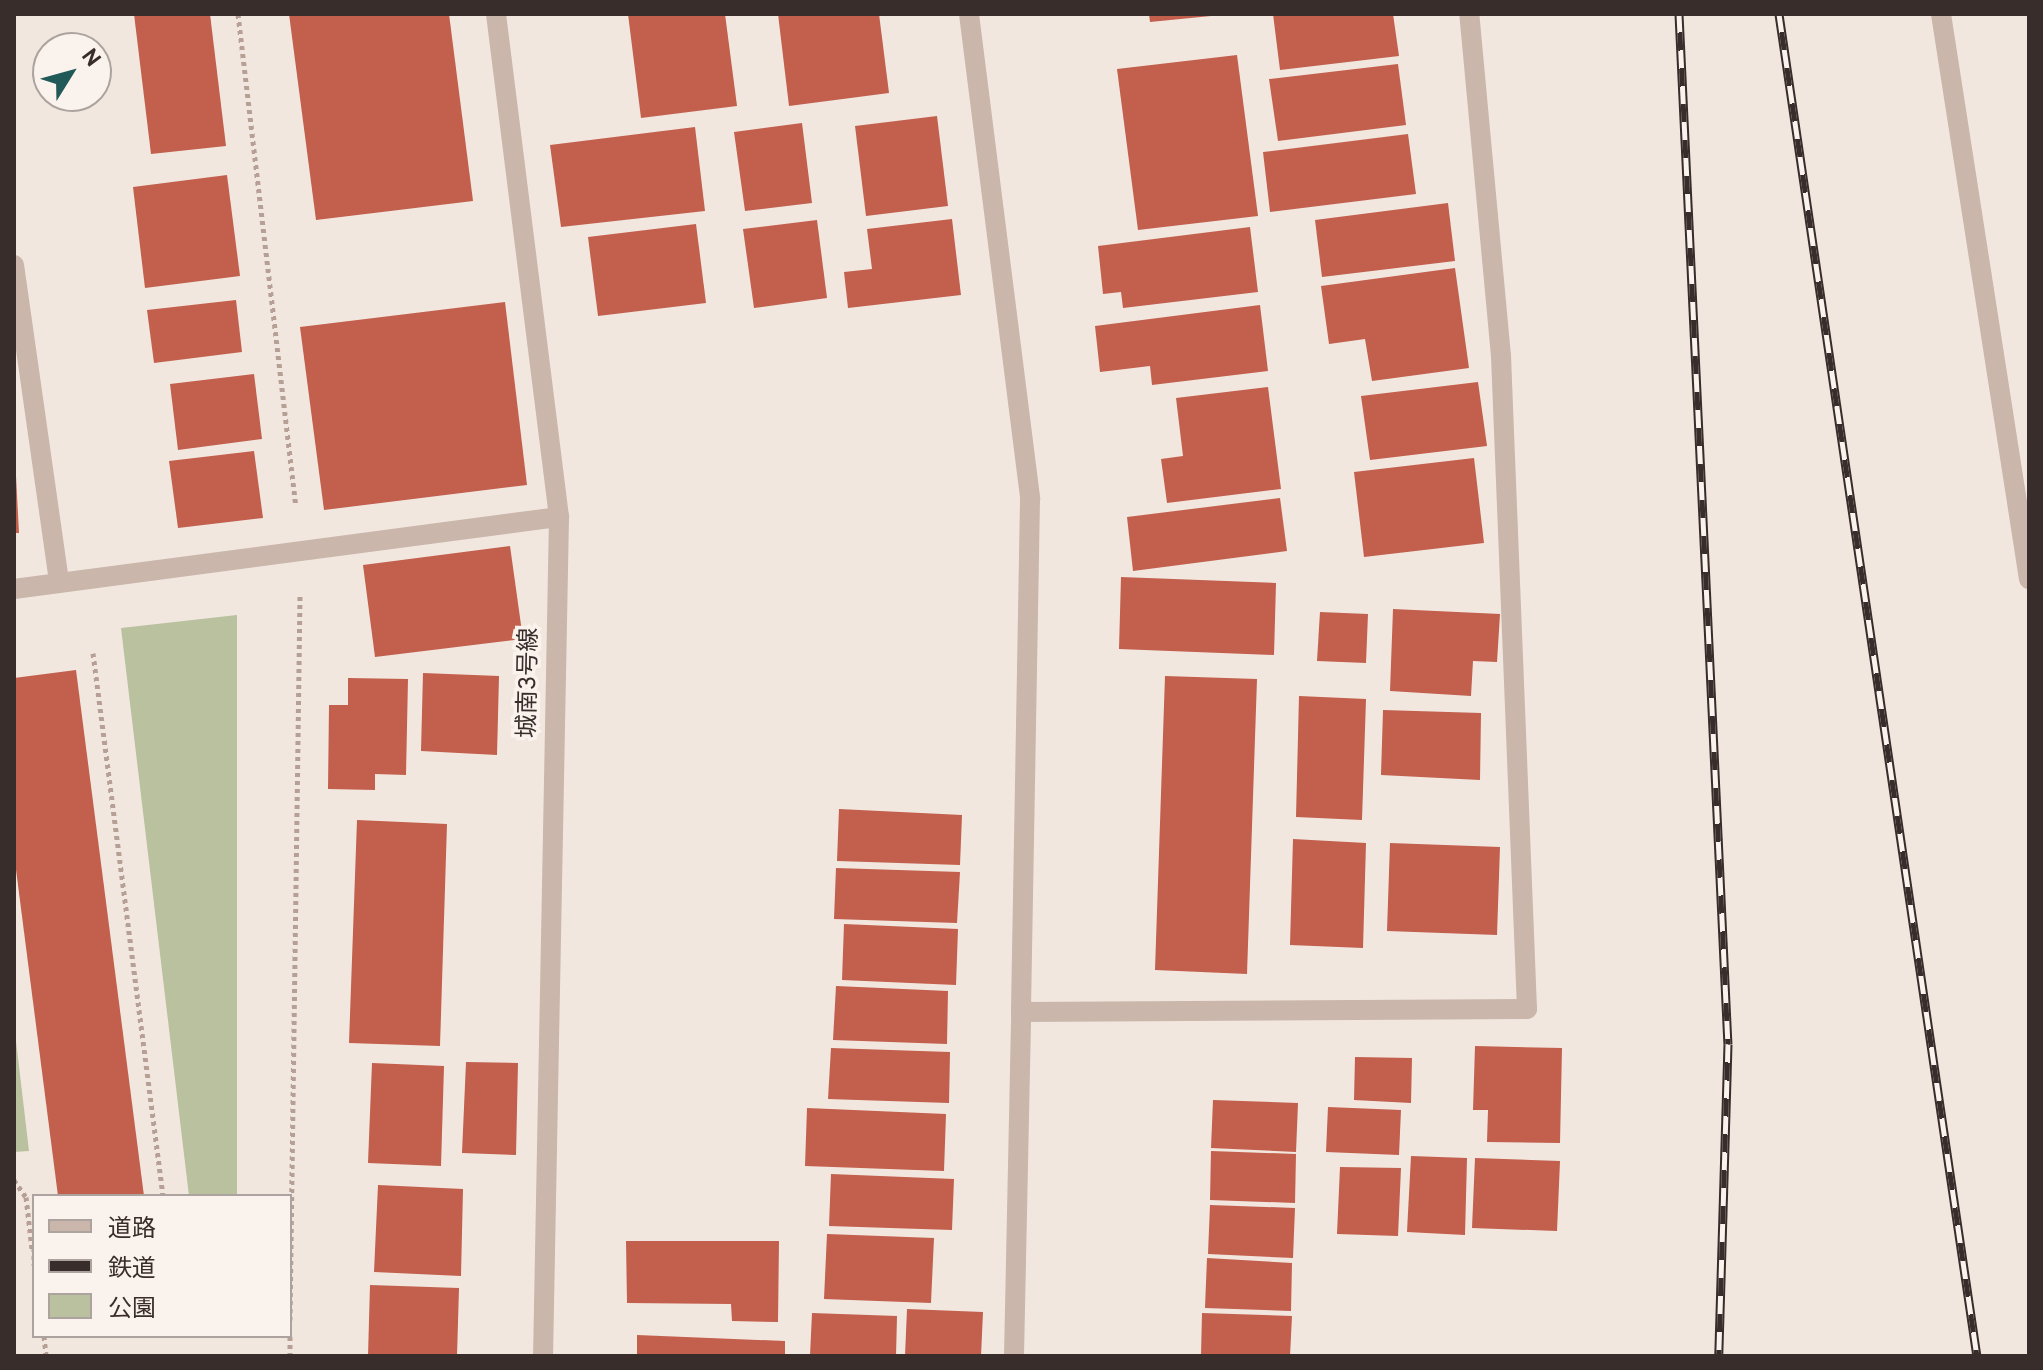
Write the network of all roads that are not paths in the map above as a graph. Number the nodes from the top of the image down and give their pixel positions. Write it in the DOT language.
graph roads {
  1 [pos="496,14"];
  2 [pos="969,14"];
  3 [pos="1469,14"];
  4 [pos="1941,14"];
  5 [pos="14,265"];
  6 [pos="2021,471"];
  7 [pos="559,517"];
  8 [pos="2029,579"];
  9 [pos="59,583"];
  10 [pos="14,589"];
  11 [pos="1021,1012"];
  12 [pos="543,1356"];
  13 [pos="1014,1356"];
  1 -- 7 [label="street, 城南3号線"];
  2 -- 11 [label="street"];
  3 -- 11 [label="street"];
  4 -- 6 [label="street"];
  5 -- 9 [label="street"];
  6 -- 8 [label="street"];
  7 -- 9 [label="street"];
  7 -- 12 [label="street, 城南3号線"];
  9 -- 10 [label="street"];
  11 -- 13 [label="street"];
}
